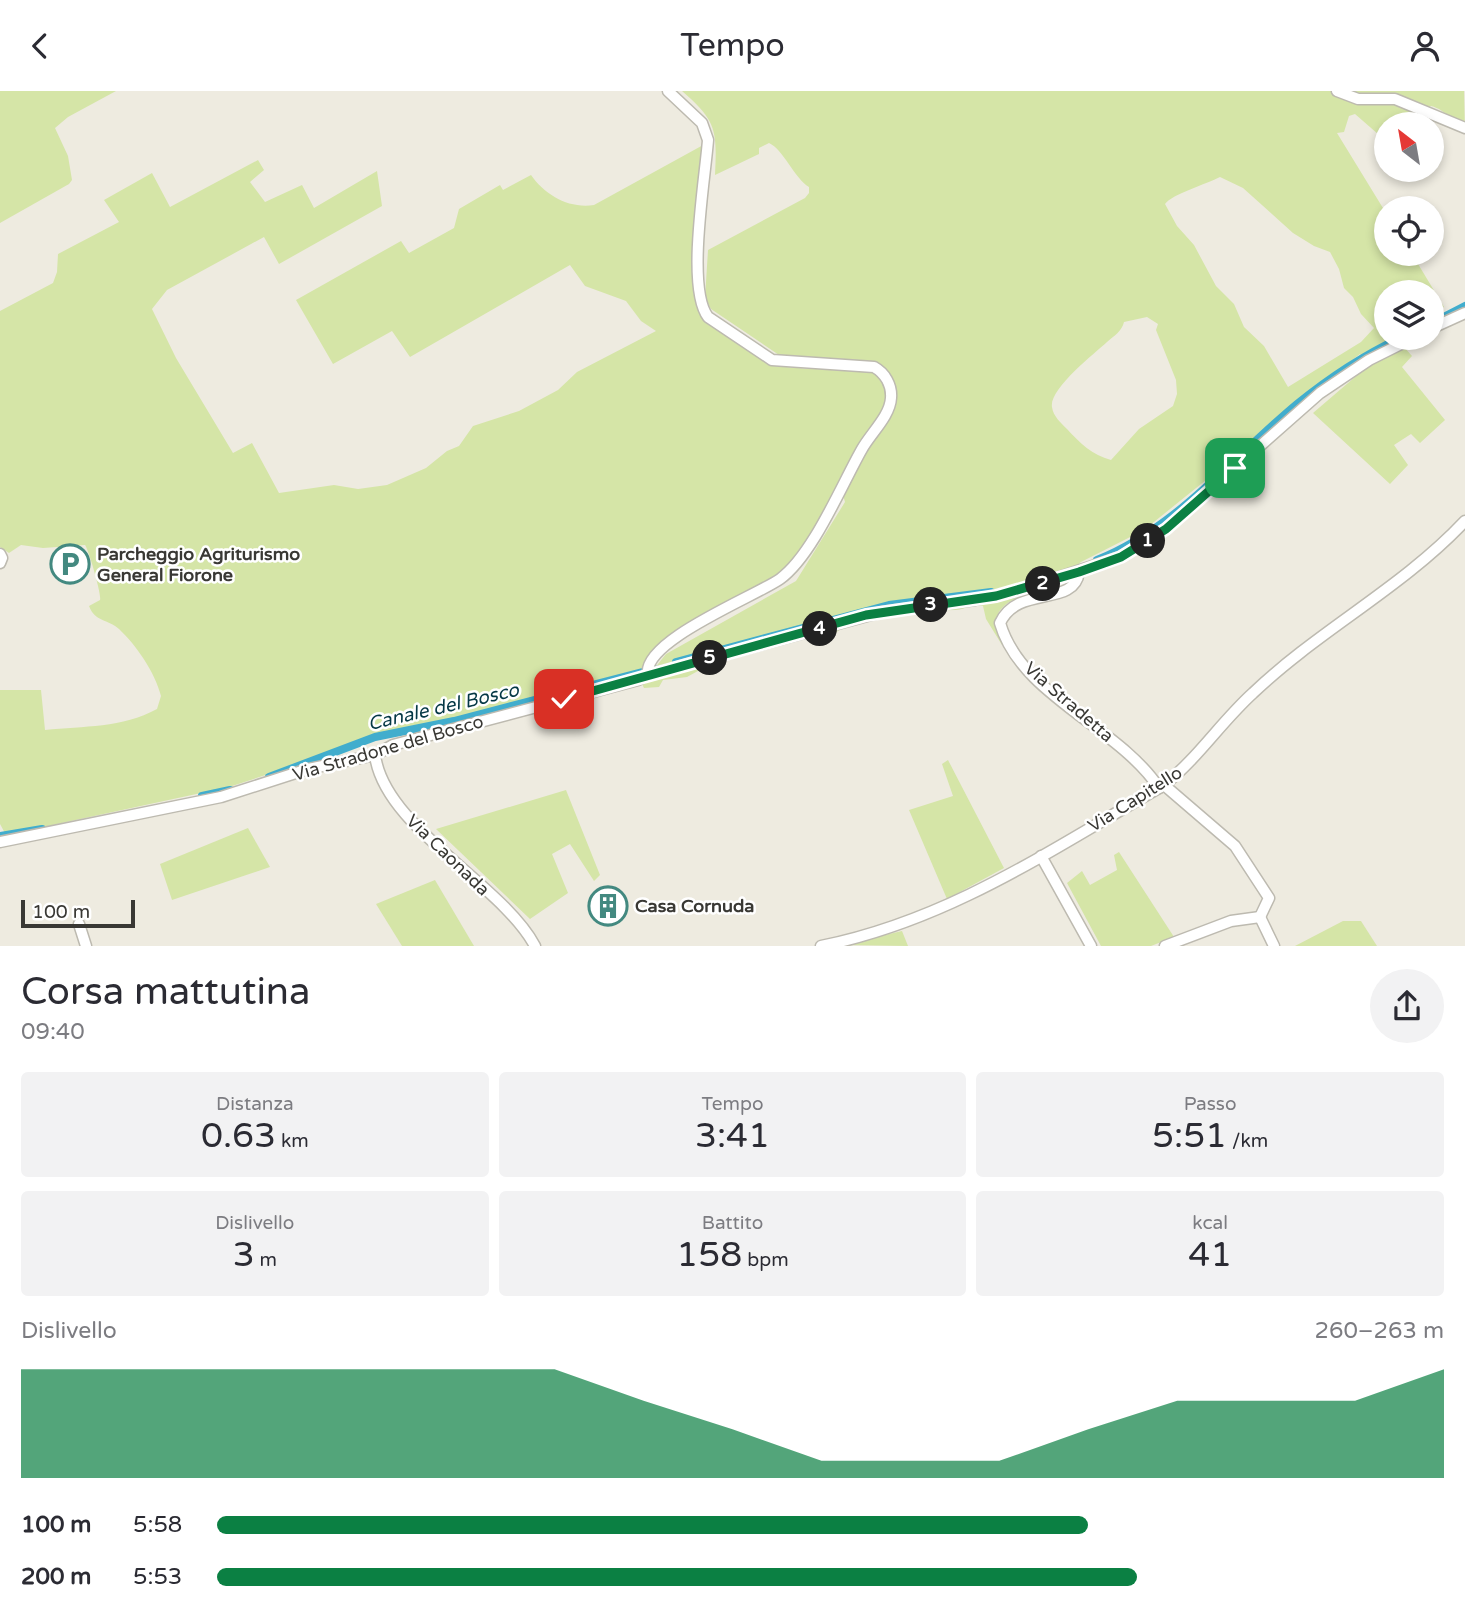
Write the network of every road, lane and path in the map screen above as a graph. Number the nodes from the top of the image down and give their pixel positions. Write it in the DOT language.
graph roads {
  1 [pos="668,91"];
  2 [pos="1337,91"];
  3 [pos="1465,128"];
  4 [pos="1465,313"];
  5 [pos="1444,323"];
  6 [pos="1389,350"];
  7 [pos="1465,521"];
  8 [pos="0,554"];
  9 [pos="0,563"];
  10 [pos="1079,572"];
  11 [pos="647,672"];
  12 [pos="375,755"];
  13 [pos="1161,786"];
  14 [pos="0,842"];
  15 [pos="1041,856"];
  16 [pos="1260,917"];
  17 [pos="79,924"];
  18 [pos="86,946"];
  19 [pos="535,946"];
  20 [pos="821,946"];
  21 [pos="1091,946"];
  22 [pos="1165,946"];
  23 [pos="1274,946"];
  1 -- 11 [label="street"];
  2 -- 3 [label="street"];
  4 -- 5 [label="street"];
  6 -- 10 [label="street, Via Stradone del Bosco"];
  7 -- 13 [label="street, Via Capitello"];
  8 -- 9 [label="street"];
  10 -- 11 [label="street, Via Stradone del Bosco"];
  10 -- 13 [label="street, Via Stradetta"];
  11 -- 12 [label="street, Via Stradone del Bosco"];
  12 -- 14 [label="street, Via Stradone del Bosco"];
  12 -- 19 [label="street, Via Caonada"];
  13 -- 15 [label="street, Via Capitello"];
  13 -- 16 [label="street, Via Stradetta"];
  15 -- 20 [label="street, Via Capitello"];
  15 -- 21 [label="street"];
  16 -- 22 [label="street"];
  16 -- 23 [label="street"];
  17 -- 18 [label="street"];
}
